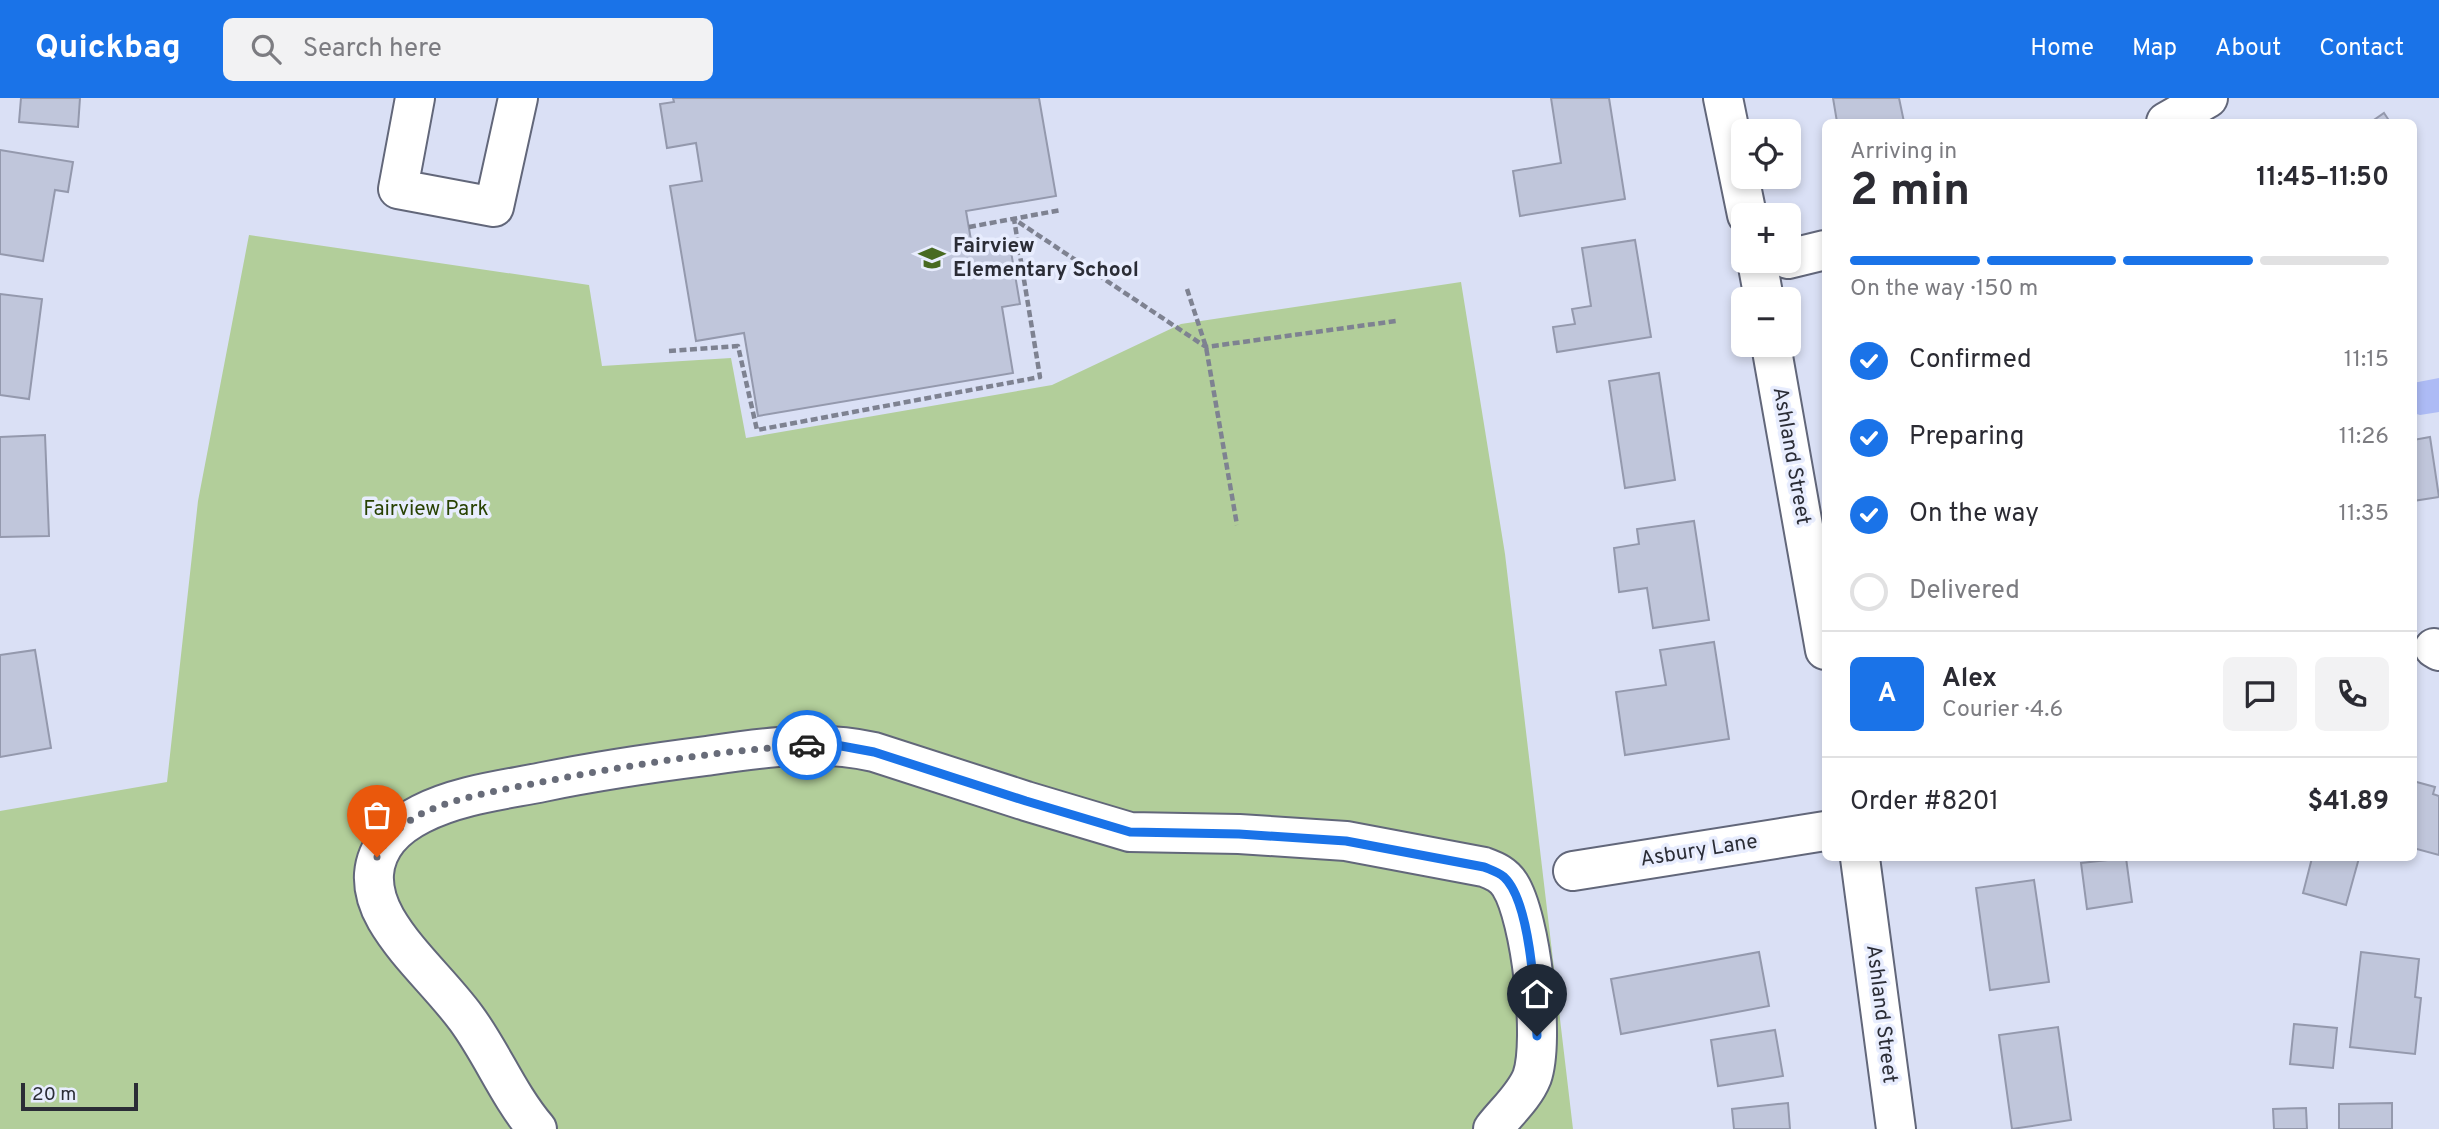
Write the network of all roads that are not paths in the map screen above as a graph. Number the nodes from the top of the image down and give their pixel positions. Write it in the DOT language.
graph roads {
  1 [pos="415,98"];
  2 [pos="518,98"];
  3 [pos="1723,98"];
  4 [pos="2208,98"];
  5 [pos="2171,119"];
  6 [pos="1745,203"];
  7 [pos="1822,251"];
  8 [pos="1801,258"];
  9 [pos="1774,357"];
  10 [pos="1822,633"];
  11 [pos="1822,831"];
  12 [pos="1860,861"];
  13 [pos="1573,871"];
  14 [pos="537,1129"];
  15 [pos="1493,1129"];
  16 [pos="1896,1129"];
  1 -- 2 [label="street"];
  3 -- 6 [label="street"];
  4 -- 5 [label="street"];
  7 -- 8 [label="street"];
  9 -- 10 [label="street, Ashland Street"];
  11 -- 13 [label="street, Asbury Lane"];
  12 -- 16 [label="street, Ashland Street"];
  14 -- 15 [label="street"];
}
